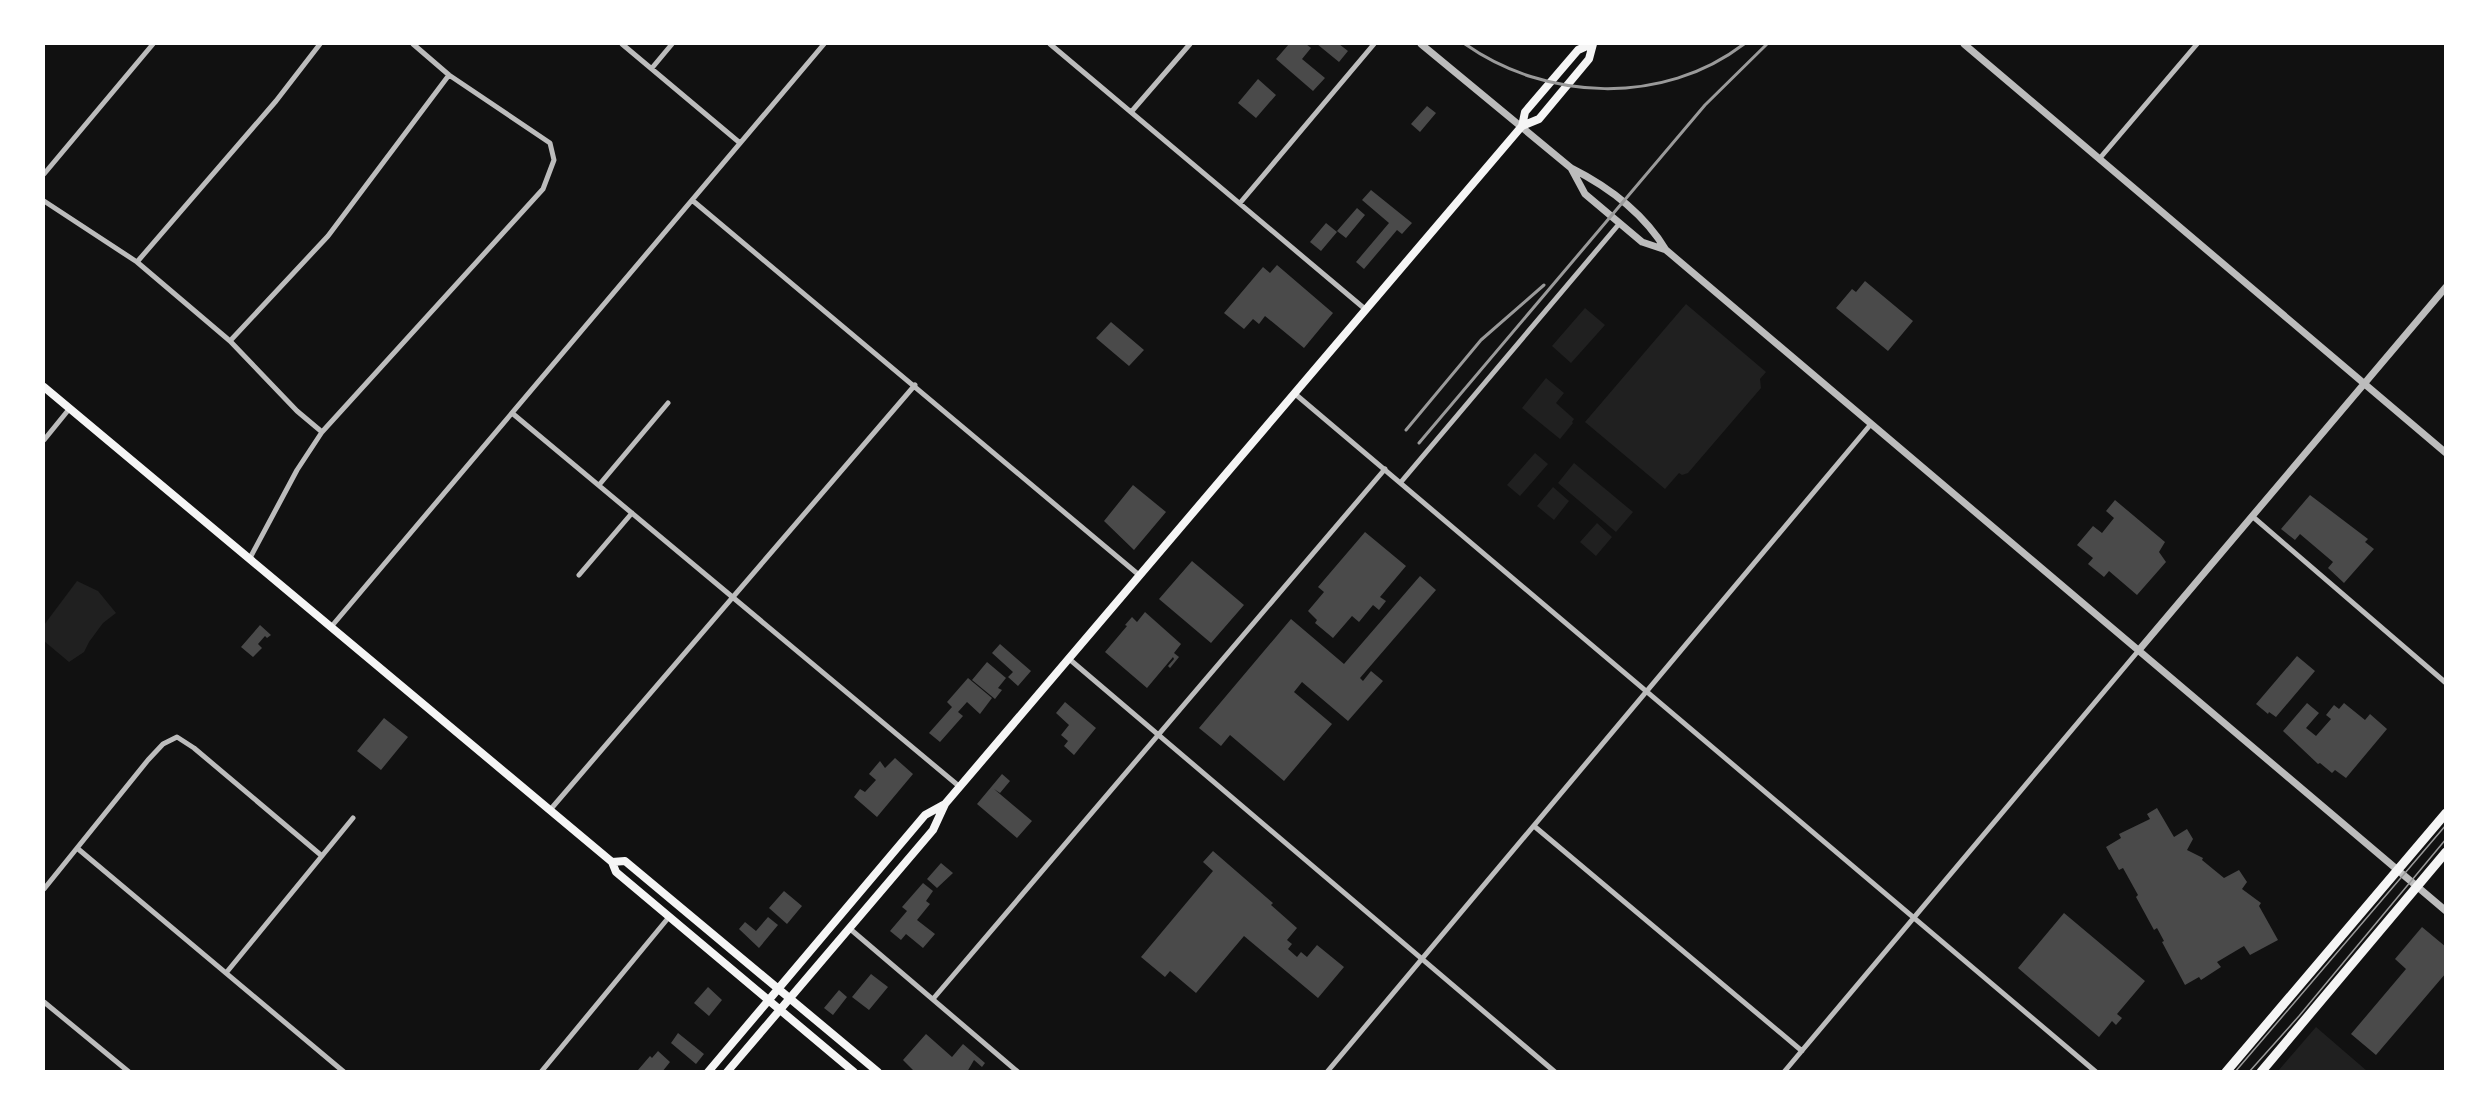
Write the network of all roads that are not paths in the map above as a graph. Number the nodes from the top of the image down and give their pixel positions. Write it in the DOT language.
graph roads {
  1 [pos="153,44"];
  2 [pos="320,44"];
  3 [pos="413,44"];
  4 [pos="622,44"];
  5 [pos="672,44"];
  6 [pos="824,44"];
  7 [pos="1050,44"];
  8 [pos="1190,44"];
  9 [pos="1374,44"];
  10 [pos="1421,44"];
  11 [pos="1592,44"];
  12 [pos="1964,44"];
  13 [pos="2197,44"];
  14 [pos="652,68"];
  15 [pos="449,75"];
  16 [pos="1132,111"];
  17 [pos="1522,126"];
  18 [pos="740,143"];
  19 [pos="2100,158"];
  20 [pos="1571,168"];
  21 [pos="44,174"];
  22 [pos="692,200"];
  23 [pos="44,201"];
  24 [pos="1240,202"];
  25 [pos="1619,224"];
  26 [pos="1666,250"];
  27 [pos="137,262"];
  28 [pos="2445,287"];
  29 [pos="1365,309"];
  30 [pos="230,341"];
  31 [pos="2363,384"];
  32 [pos="915,385"];
  33 [pos="44,387"];
  34 [pos="1294,393"];
  35 [pos="668,403"];
  36 [pos="70,408"];
  37 [pos="512,413"];
  38 [pos="1871,424"];
  39 [pos="322,432"];
  40 [pos="44,440"];
  41 [pos="2445,453"];
  42 [pos="1385,469"];
  43 [pos="1401,482"];
  44 [pos="599,485"];
  45 [pos="632,513"];
  46 [pos="2252,516"];
  47 [pos="250,558"];
  48 [pos="579,575"];
  49 [pos="1139,575"];
  50 [pos="733,597"];
  51 [pos="331,627"];
  52 [pos="2139,650"];
  53 [pos="1068,658"];
  54 [pos="2445,684"];
  55 [pos="1646,692"];
  56 [pos="1159,735"];
  57 [pos="960,787"];
  58 [pos="945,804"];
  59 [pos="550,810"];
  60 [pos="2445,813"];
  61 [pos="353,818"];
  62 [pos="1534,826"];
  63 [pos="77,848"];
  64 [pos="2445,852"];
  65 [pos="322,856"];
  66 [pos="612,862"];
  67 [pos="2396,869"];
  68 [pos="2417,887"];
  69 [pos="44,889"];
  70 [pos="2445,911"];
  71 [pos="669,917"];
  72 [pos="1913,917"];
  73 [pos="849,928"];
  74 [pos="1422,958"];
  75 [pos="226,973"];
  76 [pos="778,989"];
  77 [pos="789,997"];
  78 [pos="933,999"];
  79 [pos="768,1000"];
  80 [pos="44,1002"];
  81 [pos="779,1009"];
  82 [pos="1802,1050"];
  83 [pos="129,1071"];
  84 [pos="344,1071"];
  85 [pos="541,1071"];
  86 [pos="708,1071"];
  87 [pos="728,1071"];
  88 [pos="854,1071"];
  89 [pos="878,1071"];
  90 [pos="1018,1071"];
  91 [pos="1327,1071"];
  92 [pos="1555,1071"];
  93 [pos="1784,1071"];
  94 [pos="2096,1071"];
  95 [pos="2226,1071"];
  96 [pos="2261,1071"];
  1 -- 21 [label="street"];
  2 -- 27 [label="street"];
  3 -- 15 [label="street"];
  4 -- 14 [label="street"];
  5 -- 14 [label="street"];
  6 -- 18 [label="street"];
  7 -- 16 [label="street"];
  8 -- 16 [label="street"];
  9 -- 24 [label="street"];
  10 -- 17 [label="street"];
  11 -- 17 [label="main road"];
  11 -- 17 [label="main road"];
  12 -- 19 [label="street"];
  13 -- 19 [label="street"];
  14 -- 18 [label="street"];
  15 -- 30 [label="street"];
  15 -- 39 [label="street"];
  16 -- 24 [label="street"];
  17 -- 20 [label="street"];
  17 -- 29 [label="main road"];
  18 -- 22 [label="street"];
  19 -- 31 [label="street"];
  20 -- 25 [label="street"];
  20 -- 26 [label="street"];
  22 -- 32 [label="street"];
  22 -- 37 [label="street"];
  23 -- 27 [label="street"];
  24 -- 29 [label="street"];
  25 -- 26 [label="street"];
  25 -- 43 [label="street"];
  26 -- 38 [label="street"];
  27 -- 30 [label="street"];
  28 -- 31 [label="street"];
  29 -- 34 [label="main road"];
  30 -- 39 [label="street"];
  31 -- 41 [label="street"];
  31 -- 46 [label="street"];
  32 -- 49 [label="street"];
  32 -- 50 [label="street"];
  33 -- 36 [label="main road"];
  34 -- 42 [label="street"];
  34 -- 49 [label="main road"];
  35 -- 44 [label="street"];
  36 -- 40 [label="street"];
  36 -- 47 [label="main road"];
  37 -- 44 [label="street"];
  37 -- 51 [label="street"];
  38 -- 52 [label="street"];
  38 -- 55 [label="street"];
  39 -- 47 [label="street"];
  42 -- 43 [label="street"];
  42 -- 56 [label="street"];
  43 -- 55 [label="street"];
  44 -- 45 [label="street"];
  45 -- 48 [label="street"];
  45 -- 50 [label="street"];
  46 -- 52 [label="street"];
  46 -- 54 [label="street"];
  47 -- 51 [label="main road"];
  49 -- 53 [label="main road"];
  50 -- 57 [label="street"];
  50 -- 59 [label="street"];
  51 -- 59 [label="main road"];
  52 -- 67 [label="street"];
  52 -- 72 [label="street"];
  53 -- 56 [label="street"];
  53 -- 57 [label="main road"];
  55 -- 62 [label="street"];
  55 -- 72 [label="street"];
  56 -- 74 [label="street"];
  56 -- 78 [label="street"];
  57 -- 58 [label="main road"];
  58 -- 73 [label="main road"];
  58 -- 76 [label="main road"];
  59 -- 66 [label="main road"];
  60 -- 67 [label="main road"];
  61 -- 65 [label="street"];
  62 -- 74 [label="street"];
  62 -- 82 [label="street"];
  63 -- 65 [label="street"];
  63 -- 69 [label="street"];
  63 -- 75 [label="street"];
  64 -- 68 [label="main road"];
  65 -- 75 [label="street"];
  66 -- 71 [label="main road"];
  66 -- 76 [label="main road"];
  67 -- 68 [label="street"];
  67 -- 95 [label="main road"];
  68 -- 70 [label="street"];
  68 -- 96 [label="main road"];
  71 -- 79 [label="main road"];
  71 -- 85 [label="street"];
  72 -- 82 [label="street"];
  72 -- 94 [label="street"];
  73 -- 77 [label="main road"];
  73 -- 78 [label="street"];
  74 -- 91 [label="street"];
  74 -- 92 [label="street"];
  75 -- 84 [label="street"];
  76 -- 77 [label="main road"];
  76 -- 79 [label="main road"];
  77 -- 81 [label="main road"];
  77 -- 89 [label="main road"];
  78 -- 90 [label="street"];
  79 -- 81 [label="main road"];
  79 -- 86 [label="main road"];
  80 -- 83 [label="street"];
  81 -- 87 [label="main road"];
  81 -- 88 [label="main road"];
  82 -- 93 [label="street"];
}
